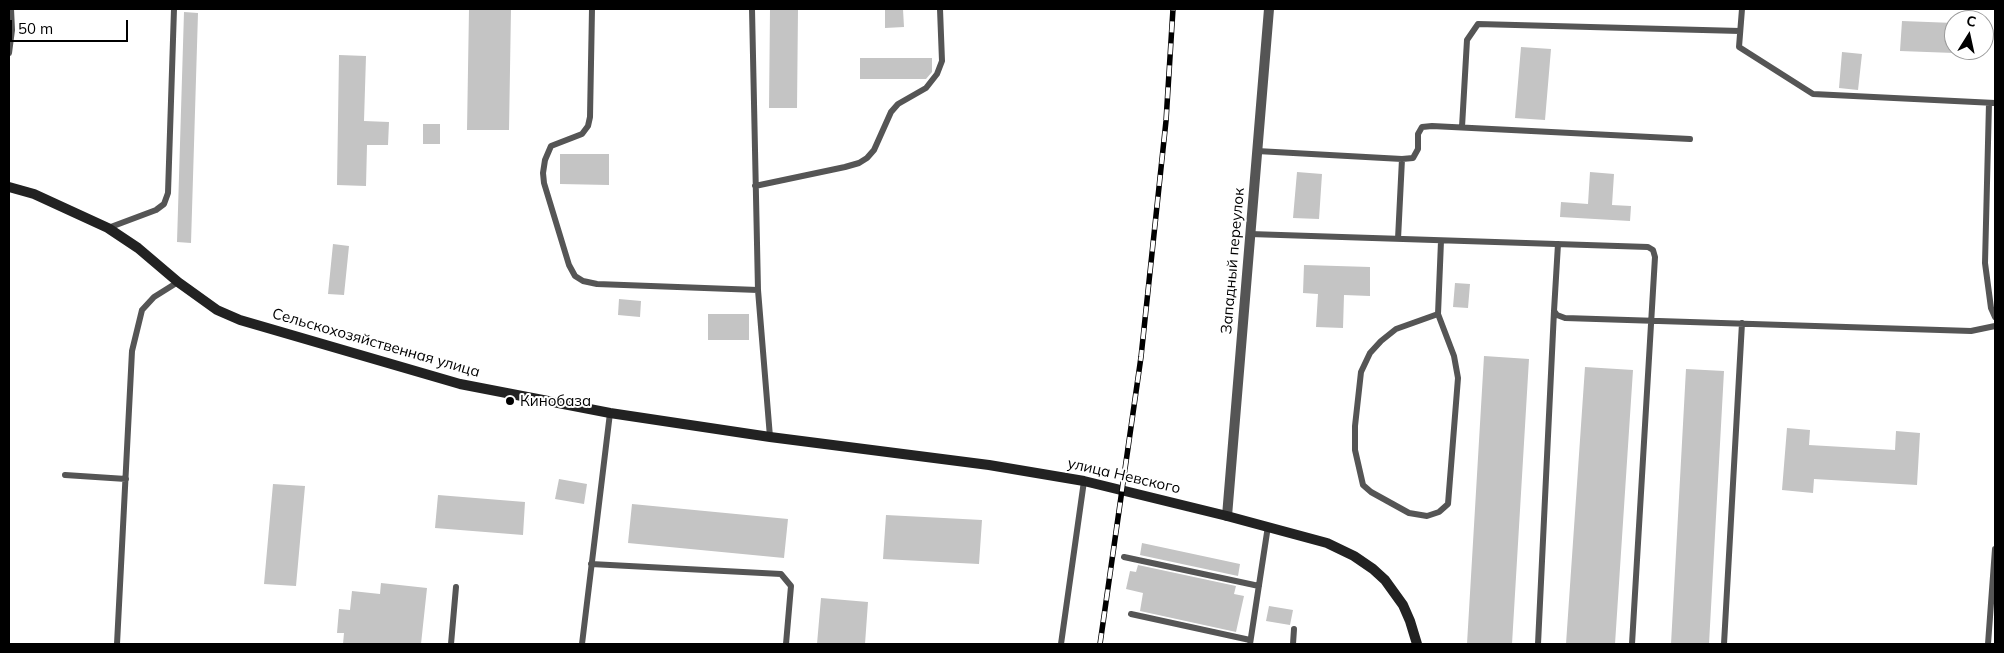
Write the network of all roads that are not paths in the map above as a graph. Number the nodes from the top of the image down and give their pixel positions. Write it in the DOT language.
graph roads {
  1 [pos="12,9"];
  2 [pos="174,9"];
  3 [pos="592,9"];
  4 [pos="752,9"];
  5 [pos="940,9"];
  6 [pos="1269,9"];
  7 [pos="1742,9"];
  8 [pos="1740,31"];
  9 [pos="9,53"];
  10 [pos="1992,103"];
  11 [pos="1462,127"];
  12 [pos="1690,139"];
  13 [pos="1257,151"];
  14 [pos="1402,159"];
  15 [pos="755,186"];
  16 [pos="9,187"];
  17 [pos="108,228"];
  18 [pos="1250,234"];
  19 [pos="1398,239"];
  20 [pos="1441,241"];
  21 [pos="1558,244"];
  22 [pos="178,282"];
  23 [pos="758,290"];
  24 [pos="1554,310"];
  25 [pos="1438,314"];
  26 [pos="1995,317"];
  27 [pos="1651,320"];
  28 [pos="1742,323"];
  29 [pos="1995,326"];
  30 [pos="610,413"];
  31 [pos="770,437"];
  32 [pos="65,474"];
  33 [pos="126,479"];
  34 [pos="1084,482"];
  35 [pos="1227,516"];
  36 [pos="1268,526"];
  37 [pos="1995,549"];
  38 [pos="1124,557"];
  39 [pos="592,564"];
  40 [pos="1259,586"];
  41 [pos="456,587"];
  42 [pos="1131,614"];
  43 [pos="1294,629"];
  44 [pos="1250,642"];
  45 [pos="117,644"];
  46 [pos="451,644"];
  47 [pos="582,644"];
  48 [pos="786,644"];
  49 [pos="1061,644"];
  50 [pos="1293,644"];
  51 [pos="1418,644"];
  52 [pos="1538,644"];
  53 [pos="1632,644"];
  54 [pos="1724,644"];
  55 [pos="1988,644"];
  1 -- 9 [label="lane"];
  2 -- 17 [label="lane"];
  3 -- 23 [label="lane"];
  4 -- 15 [label="lane"];
  5 -- 15 [label="lane"];
  6 -- 13 [label="street, Западный переулок"];
  7 -- 8 [label="lane"];
  8 -- 10 [label="lane"];
  8 -- 11 [label="lane"];
  10 -- 26 [label="lane"];
  11 -- 12 [label="lane"];
  11 -- 14 [label="lane"];
  13 -- 14 [label="lane"];
  13 -- 18 [label="street, Западный переулок"];
  14 -- 19 [label="lane"];
  15 -- 23 [label="lane"];
  16 -- 17 [label="main road, Сельскохозяйственная улица"];
  17 -- 22 [label="main road, Сельскохозяйственная улица"];
  18 -- 19 [label="lane"];
  18 -- 35 [label="street, Западный переулок"];
  19 -- 20 [label="lane"];
  20 -- 21 [label="lane"];
  20 -- 25 [label="lane"];
  21 -- 24 [label="lane"];
  21 -- 27 [label="lane"];
  22 -- 30 [label="main road, Сельскохозяйственная улица"];
  22 -- 33 [label="lane"];
  23 -- 31 [label="lane"];
  24 -- 27 [label="lane"];
  24 -- 52 [label="lane"];
  25 -- 25 [label="lane"];
  27 -- 28 [label="lane"];
  27 -- 53 [label="lane"];
  28 -- 29 [label="lane"];
  28 -- 54 [label="lane"];
  30 -- 31 [label="main road, Сельскохозяйственная улица"];
  30 -- 39 [label="lane"];
  31 -- 34 [label="main road, улица Невского"];
  32 -- 33 [label="lane"];
  33 -- 45 [label="lane"];
  34 -- 35 [label="main road, улица Невского"];
  34 -- 49 [label="lane"];
  35 -- 36 [label="main road, улица Невского"];
  36 -- 40 [label="lane"];
  36 -- 51 [label="main road, улица Невского"];
  37 -- 55 [label="lane"];
  38 -- 40 [label="lane"];
  39 -- 47 [label="lane"];
  39 -- 48 [label="lane"];
  40 -- 44 [label="lane"];
  41 -- 46 [label="lane"];
  42 -- 44 [label="lane"];
  43 -- 50 [label="lane"];
}
